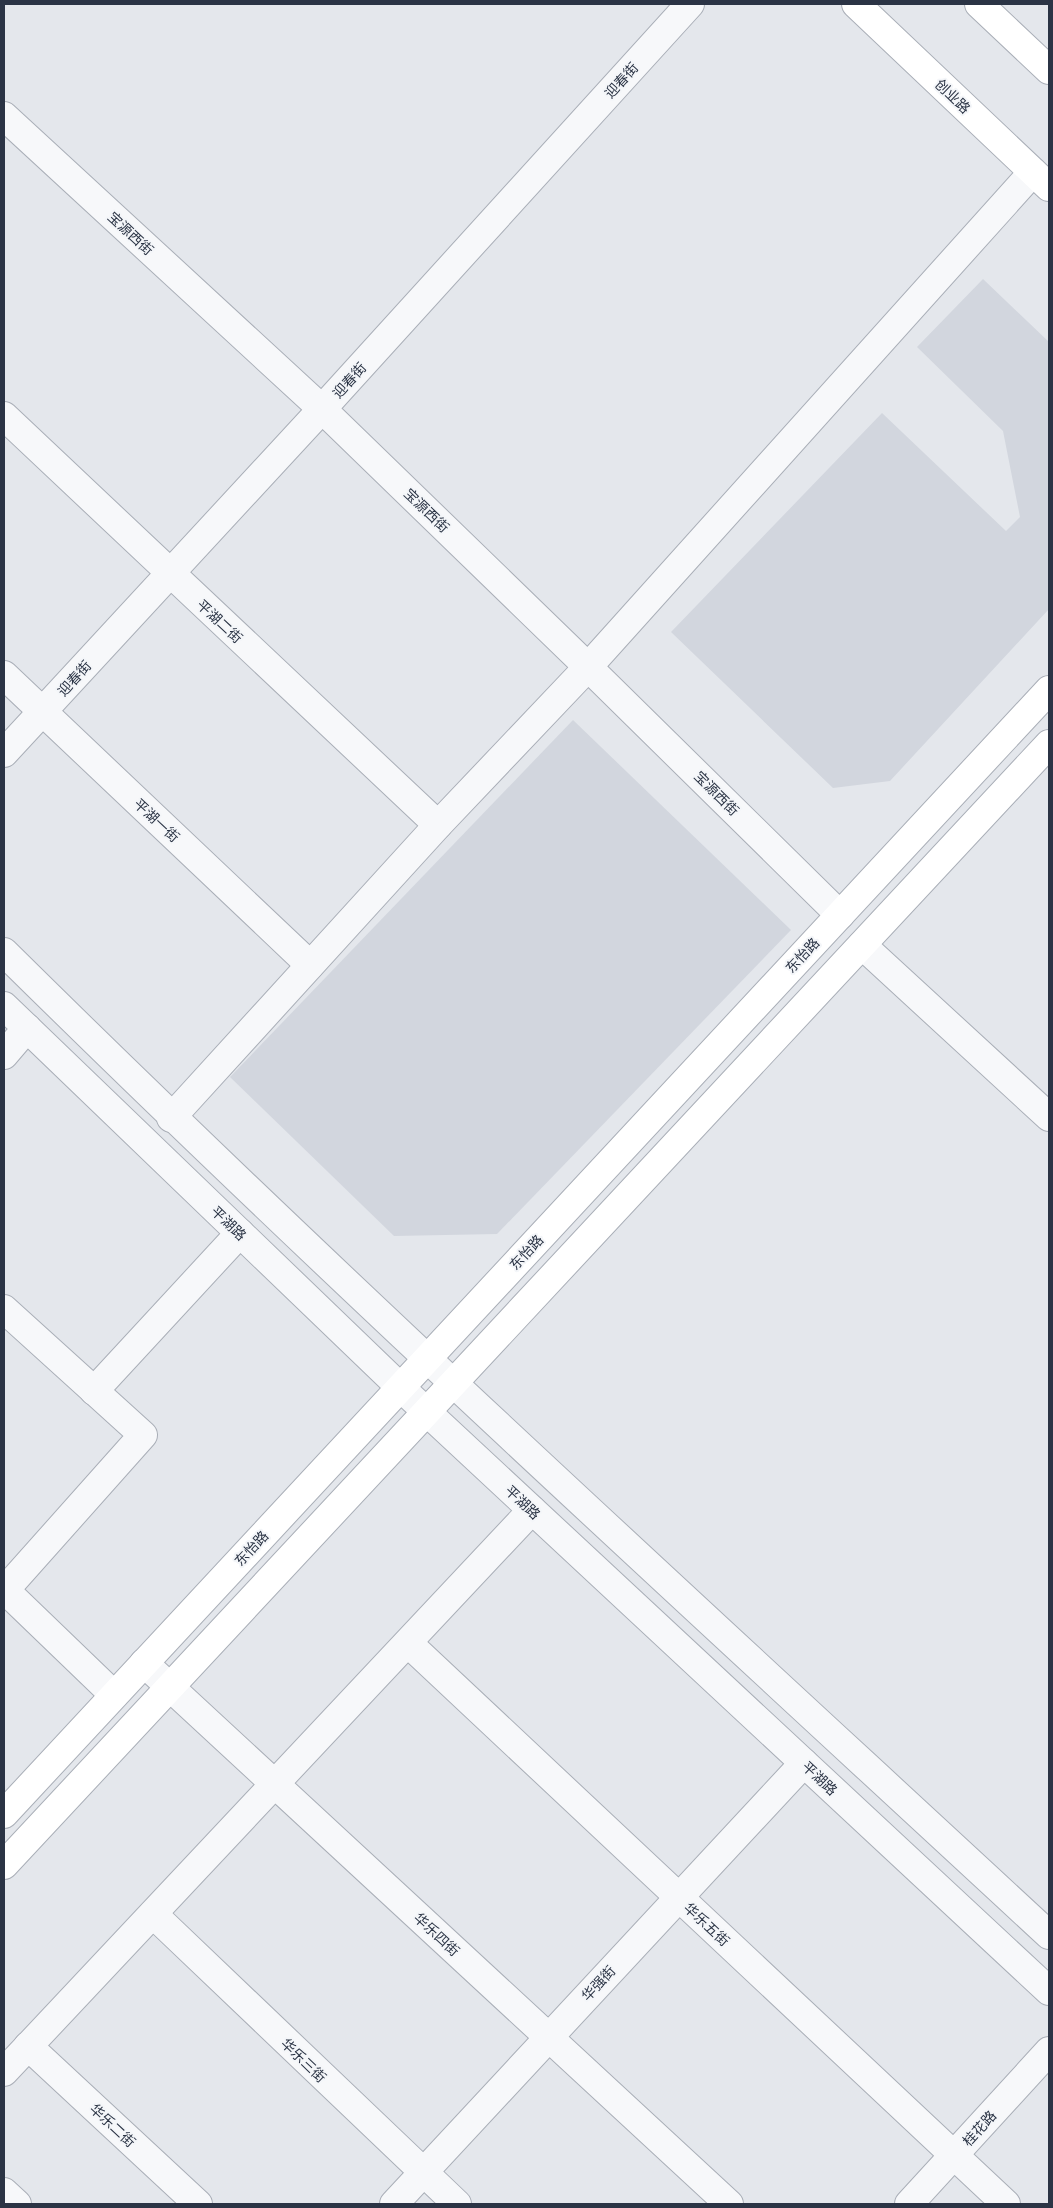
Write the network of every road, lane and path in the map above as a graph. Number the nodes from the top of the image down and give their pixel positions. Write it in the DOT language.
graph roads {
  1 [pos="690,4"];
  2 [pos="856,4"];
  3 [pos="979,4"];
  4 [pos="1049,70"];
  5 [pos="4,116"];
  6 [pos="1041,180"];
  7 [pos="322,409"];
  8 [pos="4,416"];
  9 [pos="169,573"];
  10 [pos="588,667"];
  11 [pos="4,676"];
  12 [pos="1049,690"];
  13 [pos="43,712"];
  14 [pos="1049,744"];
  15 [pos="4,753"];
  16 [pos="438,825"];
  17 [pos="840,915"];
  18 [pos="862,944"];
  19 [pos="4,952"];
  20 [pos="310,965"];
  21 [pos="4,1006"];
  22 [pos="27,1028"];
  23 [pos="4,1055"];
  24 [pos="1049,1117"];
  25 [pos="171,1118"];
  26 [pos="240,1234"];
  27 [pos="4,1309"];
  28 [pos="426,1359"];
  29 [pos="452,1382"];
  30 [pos="400,1387"];
  31 [pos="94,1391"];
  32 [pos="426,1411"];
  33 [pos="532,1510"];
  34 [pos="4,1591"];
  35 [pos="408,1643"];
  36 [pos="144,1663"];
  37 [pos="171,1687"];
  38 [pos="114,1695"];
  39 [pos="804,1763"];
  40 [pos="275,1784"];
  41 [pos="4,1814"];
  42 [pos="4,1865"];
  43 [pos="678,1897"];
  44 [pos="153,1914"];
  45 [pos="1049,1935"];
  46 [pos="1049,1991"];
  47 [pos="548,2037"];
  48 [pos="28,2046"];
  49 [pos="1049,2051"];
  50 [pos="4,2072"];
  51 [pos="954,2156"];
  52 [pos="422,2173"];
  53 [pos="4,2192"];
  54 [pos="17,2204"];
  55 [pos="198,2204"];
  56 [pos="394,2204"];
  57 [pos="457,2204"];
  58 [pos="729,2204"];
  59 [pos="909,2204"];
  60 [pos="1006,2204"];
  1 -- 7 [label="street, 迎春街"];
  2 -- 6 [label="street, 创业路"];
  3 -- 4 [label="street"];
  5 -- 7 [label="street, 宝源西街"];
  6 -- 10 [label="street"];
  7 -- 9 [label="street, 迎春街"];
  7 -- 10 [label="street, 宝源西街"];
  8 -- 9 [label="street, 平湖二街"];
  9 -- 13 [label="street, 迎春街"];
  9 -- 16 [label="street, 平湖二街"];
  10 -- 16 [label="street"];
  10 -- 17 [label="street, 宝源西街"];
  11 -- 13 [label="street, 平湖一街"];
  12 -- 17 [label="street, 东怡路"];
  13 -- 15 [label="street, 迎春街"];
  13 -- 20 [label="street, 平湖一街"];
  14 -- 18 [label="street"];
  16 -- 20 [label="street"];
  17 -- 28 [label="street, 东怡路"];
  18 -- 24 [label="street"];
  18 -- 29 [label="street"];
  19 -- 25 [label="street"];
  20 -- 25 [label="street"];
  21 -- 22 [label="street, 平湖路"];
  22 -- 23 [label="street"];
  22 -- 26 [label="street, 平湖路"];
  25 -- 28 [label="street"];
  26 -- 30 [label="street, 平湖路"];
  26 -- 31 [label="street"];
  27 -- 31 [label="street"];
  28 -- 29 [label="street"];
  28 -- 30 [label="street, 东怡路"];
  29 -- 32 [label="street"];
  29 -- 45 [label="street"];
  30 -- 32 [label="street, 平湖路"];
  30 -- 36 [label="street, 东怡路"];
  31 -- 34 [label="street"];
  32 -- 33 [label="street, 平湖路"];
  32 -- 37 [label="street"];
  33 -- 35 [label="street"];
  33 -- 39 [label="street, 平湖路"];
  34 -- 38 [label="street"];
  35 -- 40 [label="street"];
  35 -- 43 [label="street, 华乐五街"];
  36 -- 37 [label="street, 华乐四街"];
  36 -- 38 [label="street, 东怡路"];
  37 -- 40 [label="street, 华乐四街"];
  37 -- 42 [label="street"];
  38 -- 41 [label="street, 东怡路"];
  39 -- 43 [label="street, 华强街"];
  39 -- 46 [label="street, 平湖路"];
  40 -- 44 [label="street"];
  40 -- 47 [label="street, 华乐四街"];
  43 -- 47 [label="street, 华强街"];
  43 -- 51 [label="street, 华乐五街"];
  44 -- 48 [label="street"];
  44 -- 52 [label="street, 华乐三街"];
  47 -- 52 [label="street, 华强街"];
  47 -- 58 [label="street, 华乐四街"];
  48 -- 50 [label="street"];
  48 -- 55 [label="street, 华乐二街"];
  49 -- 51 [label="street, 桂花路"];
  51 -- 59 [label="street, 桂花路"];
  51 -- 60 [label="street, 华乐五街"];
  52 -- 56 [label="street, 华强街"];
  52 -- 57 [label="street, 华乐三街"];
  53 -- 54 [label="street"];
}
